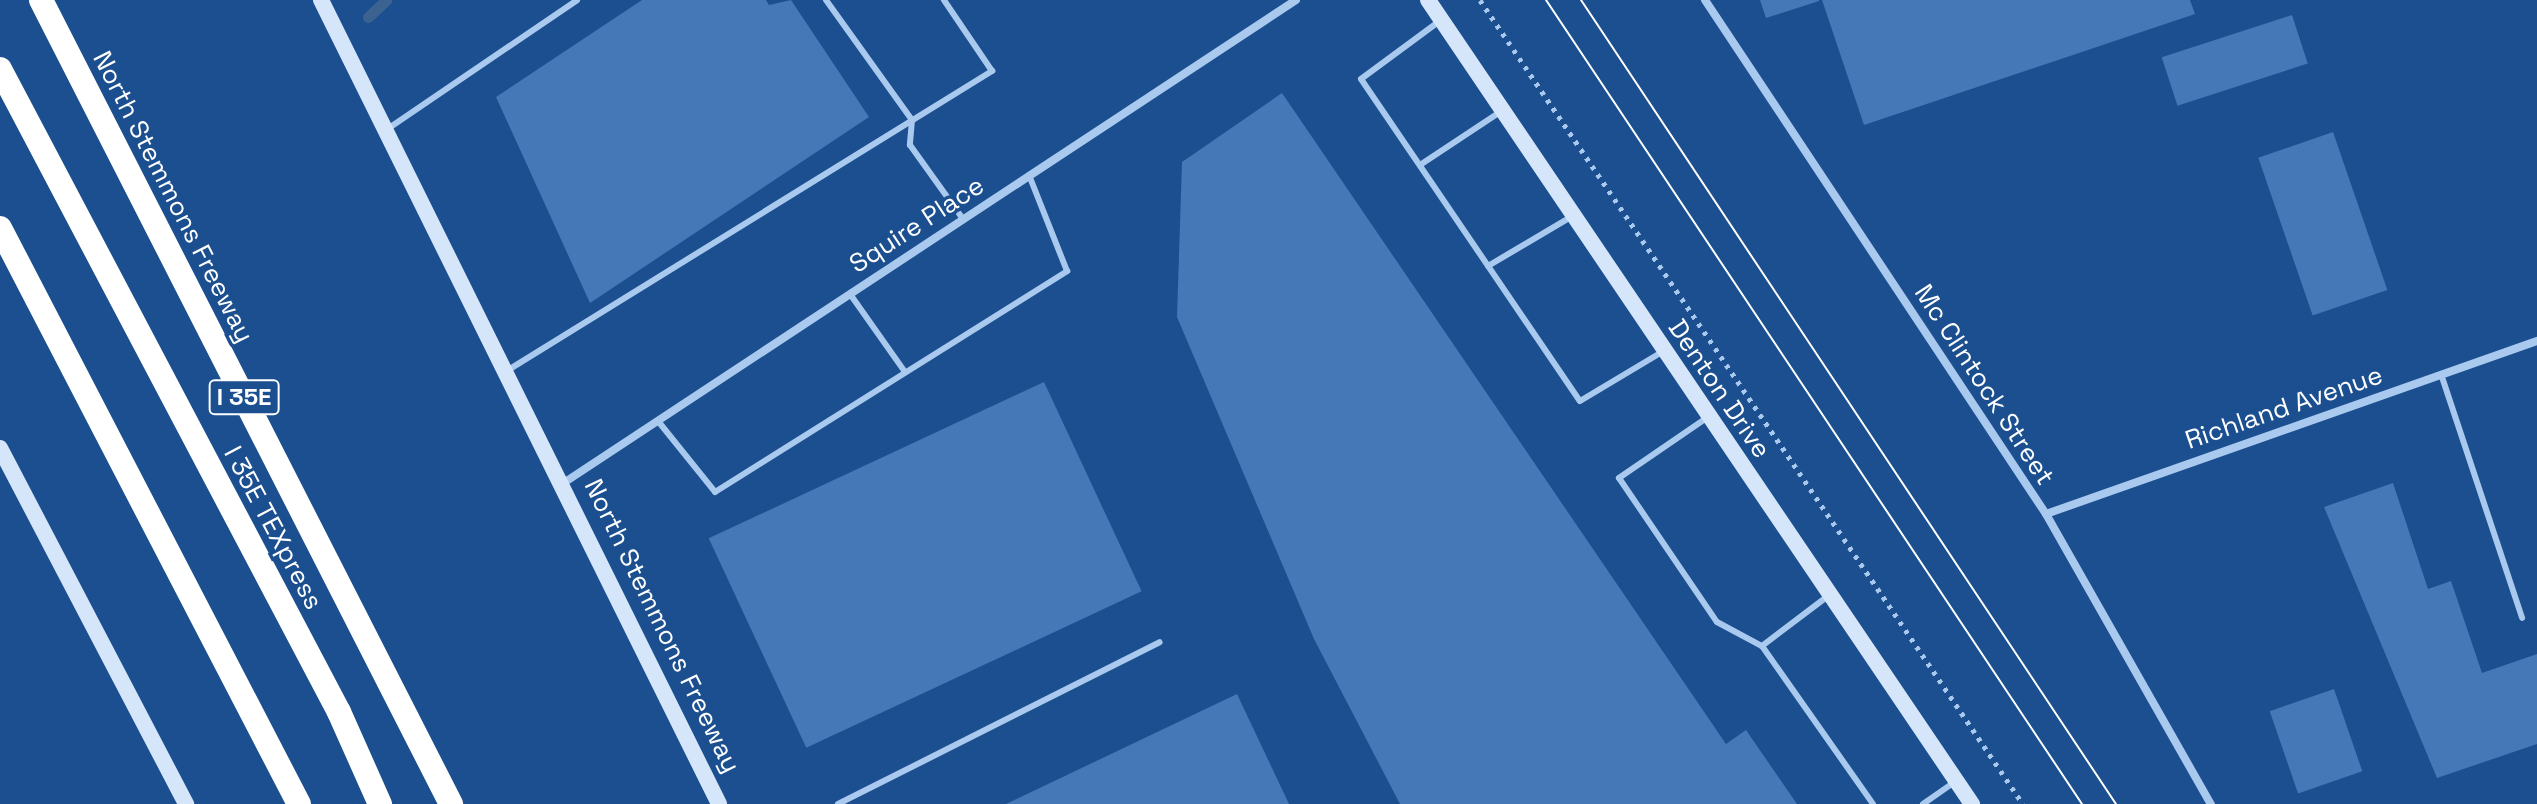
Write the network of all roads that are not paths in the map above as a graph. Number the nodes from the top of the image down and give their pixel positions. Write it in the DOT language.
graph roads {
  1 [pos="41,0"];
  2 [pos="321,0"];
  3 [pos="577,0"];
  4 [pos="826,0"];
  5 [pos="944,0"];
  6 [pos="1296,0"];
  7 [pos="1428,0"];
  8 [pos="1705,0"];
  9 [pos="1441,20"];
  10 [pos="0,69"];
  11 [pos="1503,111"];
  12 [pos="912,120"];
  13 [pos="386,130"];
  14 [pos="1420,165"];
  15 [pos="1029,175"];
  16 [pos="1574,216"];
  17 [pos="963,219"];
  18 [pos="0,228"];
  19 [pos="1488,266"];
  20 [pos="850,294"];
  21 [pos="2537,341"];
  22 [pos="1665,350"];
  23 [pos="505,372"];
  24 [pos="905,372"];
  25 [pos="2441,374"];
  26 [pos="1709,416"];
  27 [pos="658,421"];
  28 [pos="0,448"];
  29 [pos="561,485"];
  30 [pos="2046,514"];
  31 [pos="1830,595"];
  32 [pos="2522,618"];
  33 [pos="1160,642"];
  34 [pos="1762,646"];
  35 [pos="1956,781"];
  36 [pos="186,804"];
  37 [pos="299,804"];
  38 [pos="380,804"];
  39 [pos="451,804"];
  40 [pos="719,804"];
  41 [pos="838,804"];
  42 [pos="1873,804"];
  43 [pos="1923,804"];
  44 [pos="1972,804"];
  45 [pos="2211,804"];
  1 -- 39 [label="highway, North Stemmons Freeway / I 35E"];
  2 -- 13 [label="main road, North Stemmons Freeway"];
  3 -- 13 [label="lane"];
  4 -- 12 [label="lane"];
  5 -- 12 [label="lane"];
  6 -- 15 [label="street, Squire Place"];
  7 -- 9 [label="main road, Denton Drive"];
  8 -- 30 [label="street, Mc Clintock Street"];
  9 -- 11 [label="main road, Denton Drive"];
  9 -- 14 [label="lane"];
  10 -- 38 [label="highway, I 35E TEXpress"];
  11 -- 14 [label="lane"];
  11 -- 16 [label="main road, Denton Drive"];
  12 -- 17 [label="lane"];
  12 -- 23 [label="lane"];
  13 -- 23 [label="main road, North Stemmons Freeway"];
  14 -- 19 [label="lane"];
  15 -- 17 [label="street, Squire Place"];
  15 -- 24 [label="lane"];
  16 -- 19 [label="lane"];
  16 -- 22 [label="main road, Denton Drive"];
  17 -- 20 [label="street, Squire Place"];
  18 -- 37 [label="highway"];
  19 -- 22 [label="lane"];
  20 -- 24 [label="lane"];
  20 -- 27 [label="street, Squire Place"];
  21 -- 25 [label="street, Richland Avenue"];
  22 -- 26 [label="main road, Denton Drive"];
  23 -- 29 [label="main road, North Stemmons Freeway"];
  24 -- 27 [label="lane"];
  25 -- 30 [label="street, Richland Avenue"];
  25 -- 32 [label="lane"];
  26 -- 31 [label="main road, Denton Drive"];
  26 -- 34 [label="lane"];
  27 -- 29 [label="street, Squire Place"];
  28 -- 36 [label="main road"];
  29 -- 40 [label="main road, North Stemmons Freeway"];
  30 -- 45 [label="street, Mc Clintock Street"];
  31 -- 34 [label="lane"];
  31 -- 35 [label="main road, Denton Drive"];
  33 -- 41 [label="lane"];
  34 -- 42 [label="lane"];
  35 -- 43 [label="lane"];
  35 -- 44 [label="main road, Denton Drive"];
}
